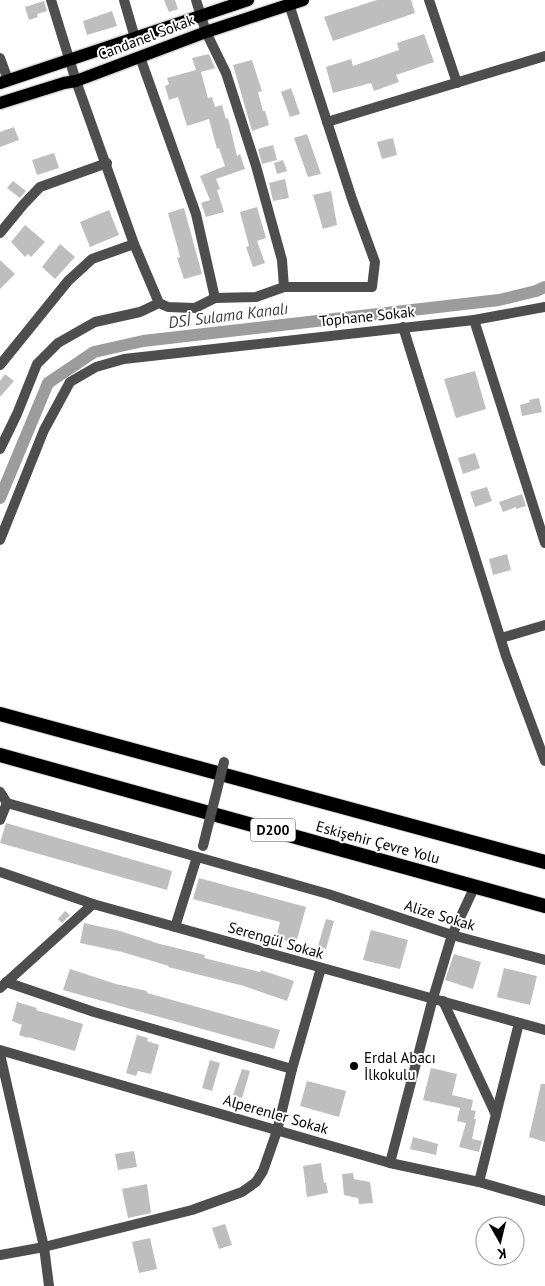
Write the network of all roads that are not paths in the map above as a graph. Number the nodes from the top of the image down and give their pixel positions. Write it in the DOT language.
graph roads {
  1 [pos="51,0"];
  2 [pos="124,0"];
  3 [pos="196,0"];
  4 [pos="248,0"];
  5 [pos="303,0"];
  6 [pos="429,0"];
  7 [pos="289,4"];
  8 [pos="201,16"];
  9 [pos="206,32"];
  10 [pos="135,38"];
  11 [pos="545,56"];
  12 [pos="140,57"];
  13 [pos="0,58"];
  14 [pos="70,60"];
  15 [pos="76,81"];
  16 [pos="4,82"];
  17 [pos="457,83"];
  18 [pos="0,103"];
  19 [pos="327,122"];
  20 [pos="107,163"];
  21 [pos="0,233"];
  22 [pos="134,244"];
  23 [pos="284,287"];
  24 [pos="215,298"];
  25 [pos="159,303"];
  26 [pos="545,307"];
  27 [pos="474,320"];
  28 [pos="403,327"];
  29 [pos="0,365"];
  30 [pos="0,449"];
  31 [pos="0,540"];
  32 [pos="545,543"];
  33 [pos="545,625"];
  34 [pos="501,638"];
  35 [pos="0,714"];
  36 [pos="0,755"];
  37 [pos="545,761"];
  38 [pos="224,762"];
  39 [pos="0,792"];
  40 [pos="6,804"];
  41 [pos="0,820"];
  42 [pos="203,846"];
  43 [pos="197,858"];
  44 [pos="545,862"];
  45 [pos="0,872"];
  46 [pos="475,886"];
  47 [pos="93,904"];
  48 [pos="545,906"];
  49 [pos="175,927"];
  50 [pos="452,935"];
  51 [pos="545,960"];
  52 [pos="321,968"];
  53 [pos="3,985"];
  54 [pos="438,999"];
  55 [pos="519,1023"];
  56 [pos="545,1030"];
  57 [pos="0,1052"];
  58 [pos="292,1069"];
  59 [pos="496,1115"];
  60 [pos="277,1131"];
  61 [pos="390,1163"];
  62 [pos="479,1182"];
  63 [pos="545,1201"];
  64 [pos="44,1248"];
  65 [pos="0,1255"];
  66 [pos="50,1286"];
  1 -- 14 [label="street"];
  2 -- 10 [label="street"];
  3 -- 8 [label="street"];
  4 -- 8 [label="main road"];
  5 -- 7 [label="main road, Candanel Sokak"];
  6 -- 17 [label="street"];
  7 -- 9 [label="main road, Candanel Sokak"];
  7 -- 19 [label="street"];
  8 -- 9 [label="street"];
  8 -- 10 [label="main road"];
  9 -- 12 [label="main road, Candanel Sokak"];
  9 -- 23 [label="street"];
  10 -- 14 [label="main road"];
  11 -- 17 [label="street"];
  12 -- 15 [label="main road, Candanel Sokak"];
  12 -- 24 [label="street"];
  13 -- 16 [label="street"];
  14 -- 15 [label="street"];
  14 -- 16 [label="main road"];
  15 -- 18 [label="main road, Candanel Sokak"];
  15 -- 20 [label="street"];
  17 -- 19 [label="street"];
  19 -- 23 [label="street"];
  20 -- 21 [label="street"];
  20 -- 22 [label="street"];
  22 -- 25 [label="street"];
  22 -- 29 [label="street"];
  23 -- 24 [label="street"];
  24 -- 25 [label="street"];
  25 -- 30 [label="street"];
  26 -- 27 [label="street, Tophane Sokak"];
  27 -- 28 [label="street, Tophane Sokak"];
  27 -- 32 [label="street"];
  28 -- 31 [label="street, Tophane Sokak"];
  28 -- 34 [label="street"];
  33 -- 34 [label="street"];
  34 -- 37 [label="street"];
  35 -- 44 [label="highway, Eskişehir Çevre Yolu"];
  36 -- 46 [label="highway, Eskişehir Çevre Yolu / D200"];
  38 -- 42 [label="street, bridge"];
  39 -- 40 [label="street"];
  40 -- 41 [label="street"];
  40 -- 43 [label="street, Alize Sokak"];
  43 -- 49 [label="street"];
  43 -- 50 [label="street, Alize Sokak"];
  45 -- 47 [label="street, Serengül Sokak"];
  46 -- 48 [label="highway, Eskişehir Çevre Yolu / D200"];
  46 -- 50 [label="street"];
  47 -- 49 [label="street, Serengül Sokak"];
  47 -- 53 [label="street"];
  49 -- 52 [label="street, Serengül Sokak"];
  50 -- 51 [label="street, Alize Sokak"];
  50 -- 54 [label="street"];
  52 -- 54 [label="street, Serengül Sokak"];
  52 -- 58 [label="street"];
  53 -- 58 [label="street"];
  54 -- 55 [label="street, Serengül Sokak"];
  54 -- 59 [label="street"];
  54 -- 61 [label="street"];
  55 -- 56 [label="street, Serengül Sokak"];
  55 -- 59 [label="street"];
  57 -- 60 [label="street, Alperenler Sokak"];
  57 -- 64 [label="street"];
  58 -- 60 [label="street"];
  59 -- 62 [label="street"];
  60 -- 61 [label="street, Alperenler Sokak"];
  60 -- 64 [label="street"];
  61 -- 62 [label="street, Alperenler Sokak"];
  62 -- 63 [label="street, Alperenler Sokak"];
  64 -- 65 [label="street"];
  64 -- 66 [label="street"];
}
